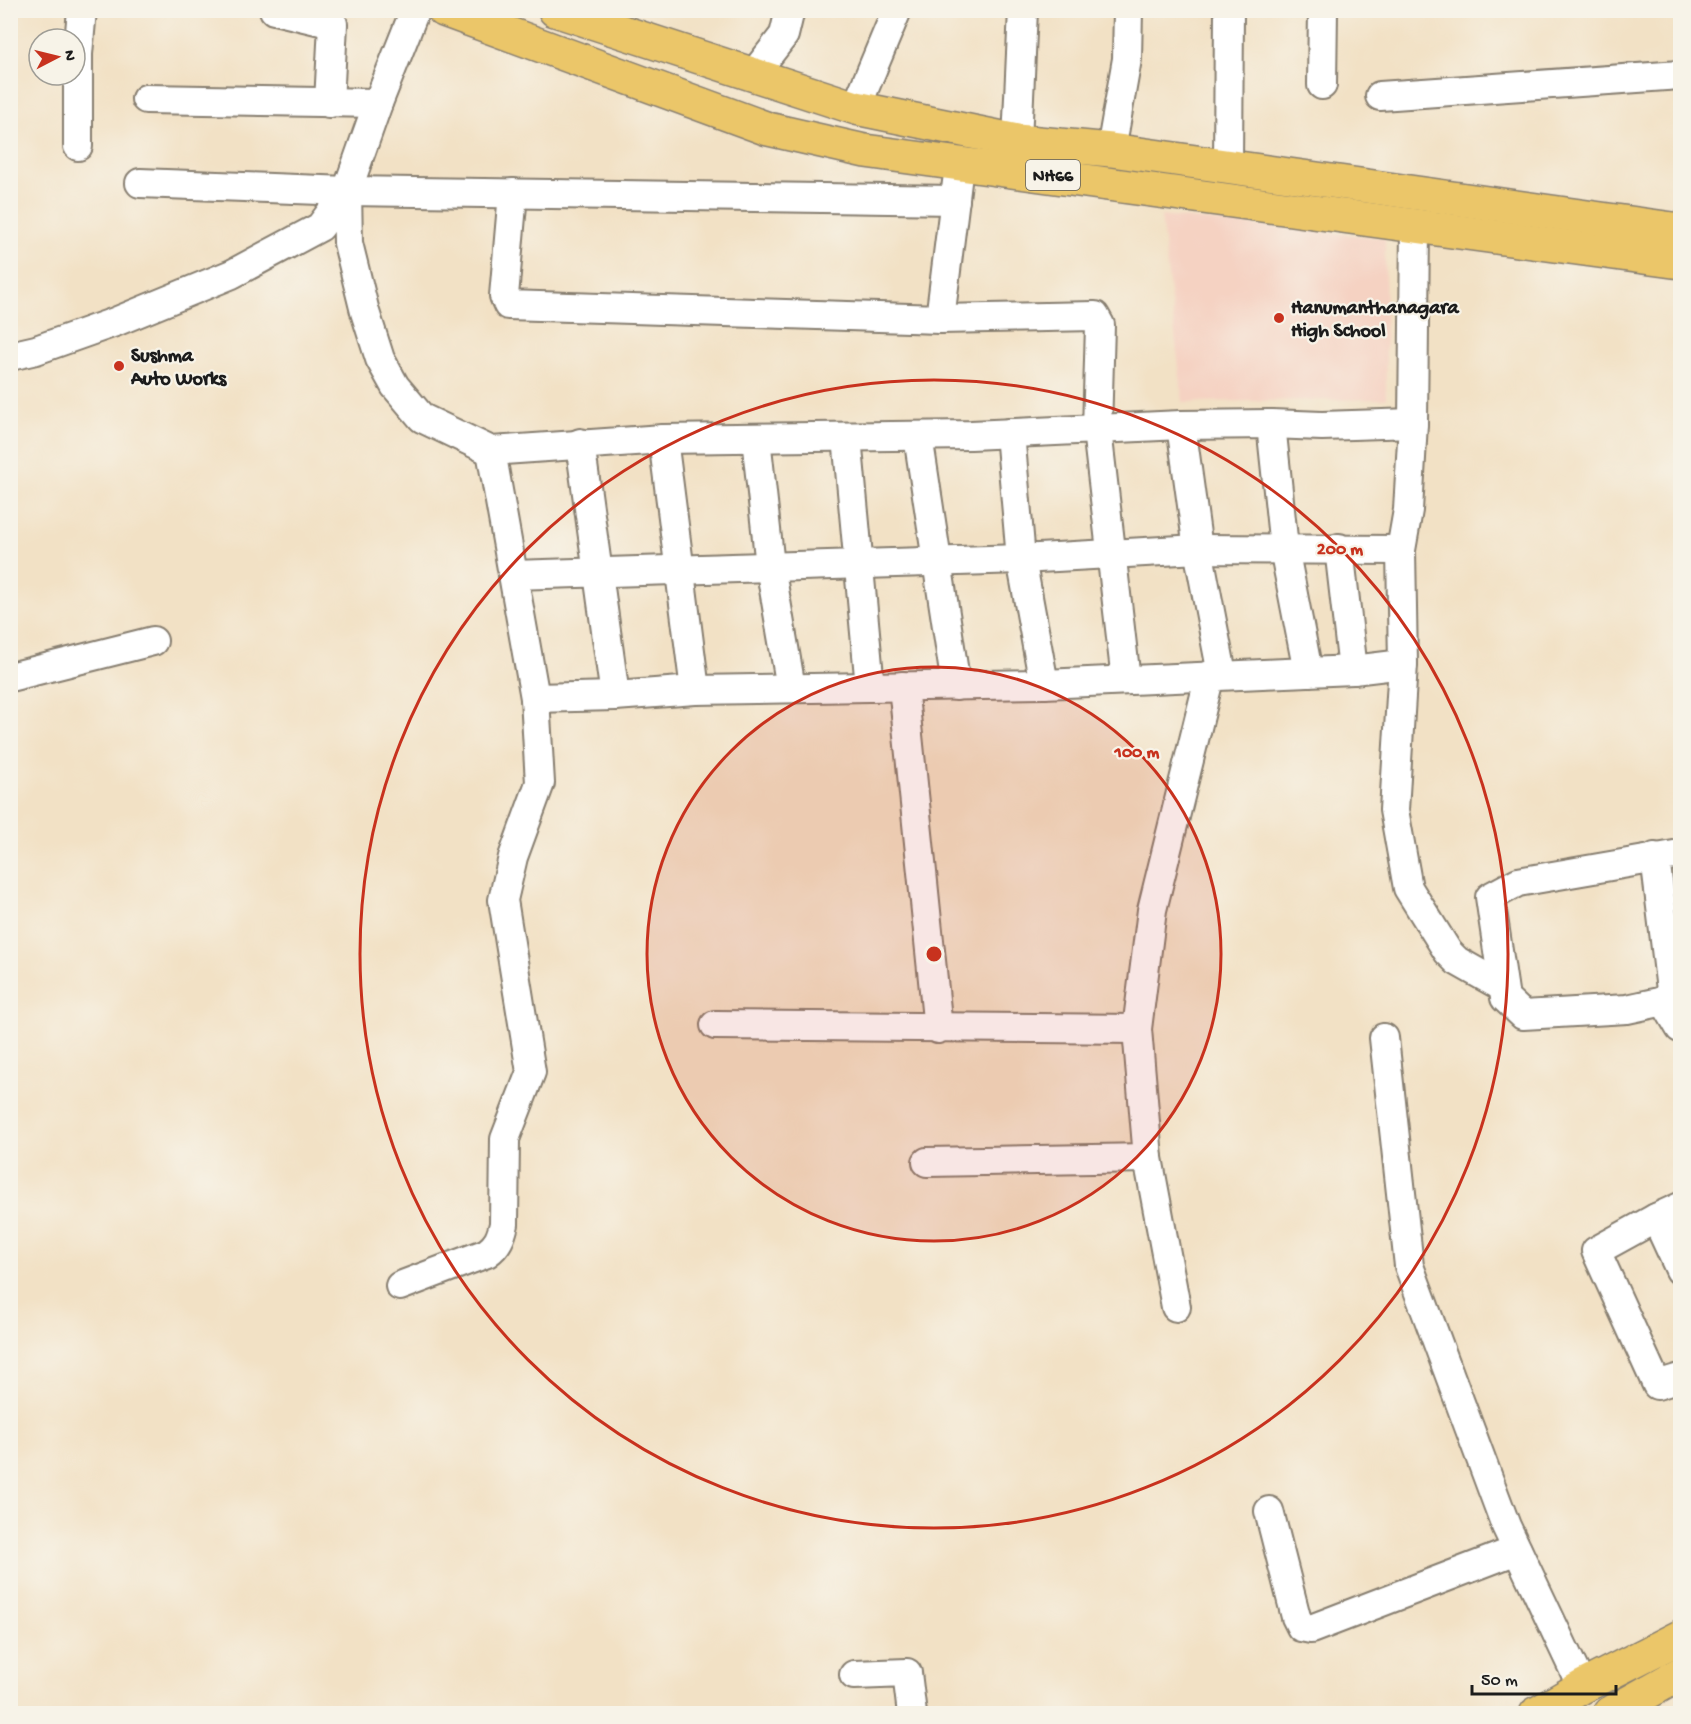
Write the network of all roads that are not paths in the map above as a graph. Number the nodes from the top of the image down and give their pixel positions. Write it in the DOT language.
graph roads {
  1 [pos="82,10"];
  2 [pos="274,10"];
  3 [pos="415,10"];
  4 [pos="444,10"];
  5 [pos="555,10"];
  6 [pos="790,10"];
  7 [pos="897,10"];
  8 [pos="1023,10"];
  9 [pos="1128,10"];
  10 [pos="1230,10"];
  11 [pos="1323,10"];
  12 [pos="753,75"];
  13 [pos="1680,75"];
  14 [pos="1322,85"];
  15 [pos="1380,96"];
  16 [pos="146,99"];
  17 [pos="329,103"];
  18 [pos="378,103"];
  19 [pos="856,108"];
  20 [pos="1017,141"];
  21 [pos="78,146"];
  22 [pos="1111,150"];
  23 [pos="960,163"];
  24 [pos="1228,166"];
  25 [pos="140,183"];
  26 [pos="347,191"];
  27 [pos="513,194"];
  28 [pos="955,200"];
  29 [pos="1415,228"];
  30 [pos="1680,230"];
  31 [pos="1680,262"];
  32 [pos="940,319"];
  33 [pos="10,356"];
  34 [pos="1413,423"];
  35 [pos="1271,424"];
  36 [pos="1181,425"];
  37 [pos="1097,430"];
  38 [pos="1010,433"];
  39 [pos="918,436"];
  40 [pos="847,437"];
  41 [pos="756,438"];
  42 [pos="663,439"];
  43 [pos="580,443"];
  44 [pos="491,451"];
  45 [pos="1284,548"];
  46 [pos="1339,548"];
  47 [pos="1198,549"];
  48 [pos="1401,550"];
  49 [pos="1113,554"];
  50 [pos="1021,559"];
  51 [pos="937,561"];
  52 [pos="859,563"];
  53 [pos="770,566"];
  54 [pos="680,568"];
  55 [pos="599,571"];
  56 [pos="513,575"];
  57 [pos="153,641"];
  58 [pos="1403,664"];
  59 [pos="1353,670"];
  60 [pos="1308,672"];
  61 [pos="1216,675"];
  62 [pos="10,677"];
  63 [pos="1126,680"];
  64 [pos="1044,684"];
  65 [pos="903,686"];
  66 [pos="956,686"];
  67 [pos="870,687"];
  68 [pos="791,688"];
  69 [pos="695,690"];
  70 [pos="615,696"];
  71 [pos="535,698"];
  72 [pos="1668,856"];
  73 [pos="1503,987"];
  74 [pos="1664,1001"];
  75 [pos="715,1025"];
  76 [pos="1680,1028"];
  77 [pos="938,1029"];
  78 [pos="1137,1029"];
  79 [pos="1384,1038"];
  80 [pos="1148,1158"];
  81 [pos="927,1162"];
  82 [pos="1668,1213"];
  83 [pos="1680,1270"];
  84 [pos="400,1286"];
  85 [pos="1176,1307"];
  86 [pos="1680,1378"];
  87 [pos="1269,1511"];
  88 [pos="1517,1550"];
  89 [pos="1680,1637"];
  90 [pos="1680,1674"];
  91 [pos="854,1675"];
  92 [pos="1582,1687"];
  93 [pos="912,1713"];
  94 [pos="1536,1713"];
  95 [pos="1609,1713"];
  1 -- 21 [label="street"];
  2 -- 17 [label="street"];
  3 -- 18 [label="street"];
  4 -- 23 [label="main road, NH66"];
  5 -- 12 [label="main road, NH66"];
  6 -- 12 [label="street"];
  7 -- 19 [label="street"];
  8 -- 20 [label="street"];
  9 -- 22 [label="street"];
  10 -- 24 [label="street"];
  11 -- 14 [label="street"];
  12 -- 19 [label="main road, NH66"];
  13 -- 15 [label="street"];
  16 -- 17 [label="street"];
  17 -- 18 [label="street"];
  18 -- 26 [label="street"];
  19 -- 20 [label="main road, NH66"];
  20 -- 22 [label="main road, NH66"];
  22 -- 24 [label="main road, NH66"];
  23 -- 28 [label="street"];
  23 -- 29 [label="main road, NH66"];
  24 -- 30 [label="main road, NH66"];
  25 -- 26 [label="street"];
  26 -- 27 [label="street"];
  26 -- 33 [label="street"];
  26 -- 44 [label="street"];
  27 -- 28 [label="street"];
  27 -- 32 [label="street"];
  28 -- 32 [label="street"];
  29 -- 31 [label="main road, NH66"];
  29 -- 34 [label="street"];
  32 -- 37 [label="street"];
  34 -- 35 [label="street"];
  34 -- 48 [label="street"];
  35 -- 36 [label="street"];
  35 -- 45 [label="street"];
  36 -- 37 [label="street"];
  36 -- 47 [label="street"];
  37 -- 38 [label="street"];
  37 -- 49 [label="street"];
  38 -- 39 [label="street"];
  38 -- 50 [label="street"];
  39 -- 40 [label="street"];
  39 -- 51 [label="street"];
  40 -- 41 [label="street"];
  40 -- 52 [label="street"];
  41 -- 42 [label="street"];
  41 -- 53 [label="street"];
  42 -- 43 [label="street"];
  42 -- 54 [label="street"];
  43 -- 44 [label="street"];
  43 -- 55 [label="street"];
  44 -- 56 [label="street"];
  45 -- 46 [label="street"];
  45 -- 47 [label="street"];
  45 -- 60 [label="street"];
  46 -- 48 [label="street"];
  46 -- 59 [label="street"];
  47 -- 49 [label="street"];
  47 -- 61 [label="street"];
  48 -- 58 [label="street"];
  49 -- 50 [label="street"];
  49 -- 63 [label="street"];
  50 -- 51 [label="street"];
  50 -- 64 [label="street"];
  51 -- 52 [label="street"];
  51 -- 66 [label="street"];
  52 -- 53 [label="street"];
  52 -- 67 [label="street"];
  53 -- 54 [label="street"];
  53 -- 68 [label="street"];
  54 -- 55 [label="street"];
  54 -- 69 [label="street"];
  55 -- 56 [label="street"];
  55 -- 70 [label="street"];
  56 -- 71 [label="street"];
  57 -- 62 [label="street"];
  58 -- 59 [label="street"];
  58 -- 73 [label="street"];
  59 -- 60 [label="street"];
  60 -- 61 [label="street"];
  61 -- 63 [label="street"];
  61 -- 78 [label="street"];
  63 -- 64 [label="street"];
  64 -- 66 [label="street"];
  65 -- 66 [label="street"];
  65 -- 67 [label="street"];
  65 -- 77 [label="street"];
  67 -- 68 [label="street"];
  68 -- 69 [label="street"];
  69 -- 70 [label="street"];
  70 -- 71 [label="street"];
  71 -- 84 [label="street"];
  72 -- 73 [label="street"];
  72 -- 74 [label="street"];
  73 -- 74 [label="street"];
  74 -- 76 [label="street"];
  75 -- 77 [label="street"];
  77 -- 78 [label="street"];
  78 -- 80 [label="street"];
  79 -- 88 [label="street"];
  80 -- 81 [label="street"];
  80 -- 85 [label="street"];
  82 -- 83 [label="street"];
  82 -- 86 [label="street"];
  87 -- 88 [label="street"];
  88 -- 92 [label="street"];
  89 -- 92 [label="main road"];
  90 -- 95 [label="main road"];
  91 -- 93 [label="street"];
  92 -- 94 [label="main road"];
}
